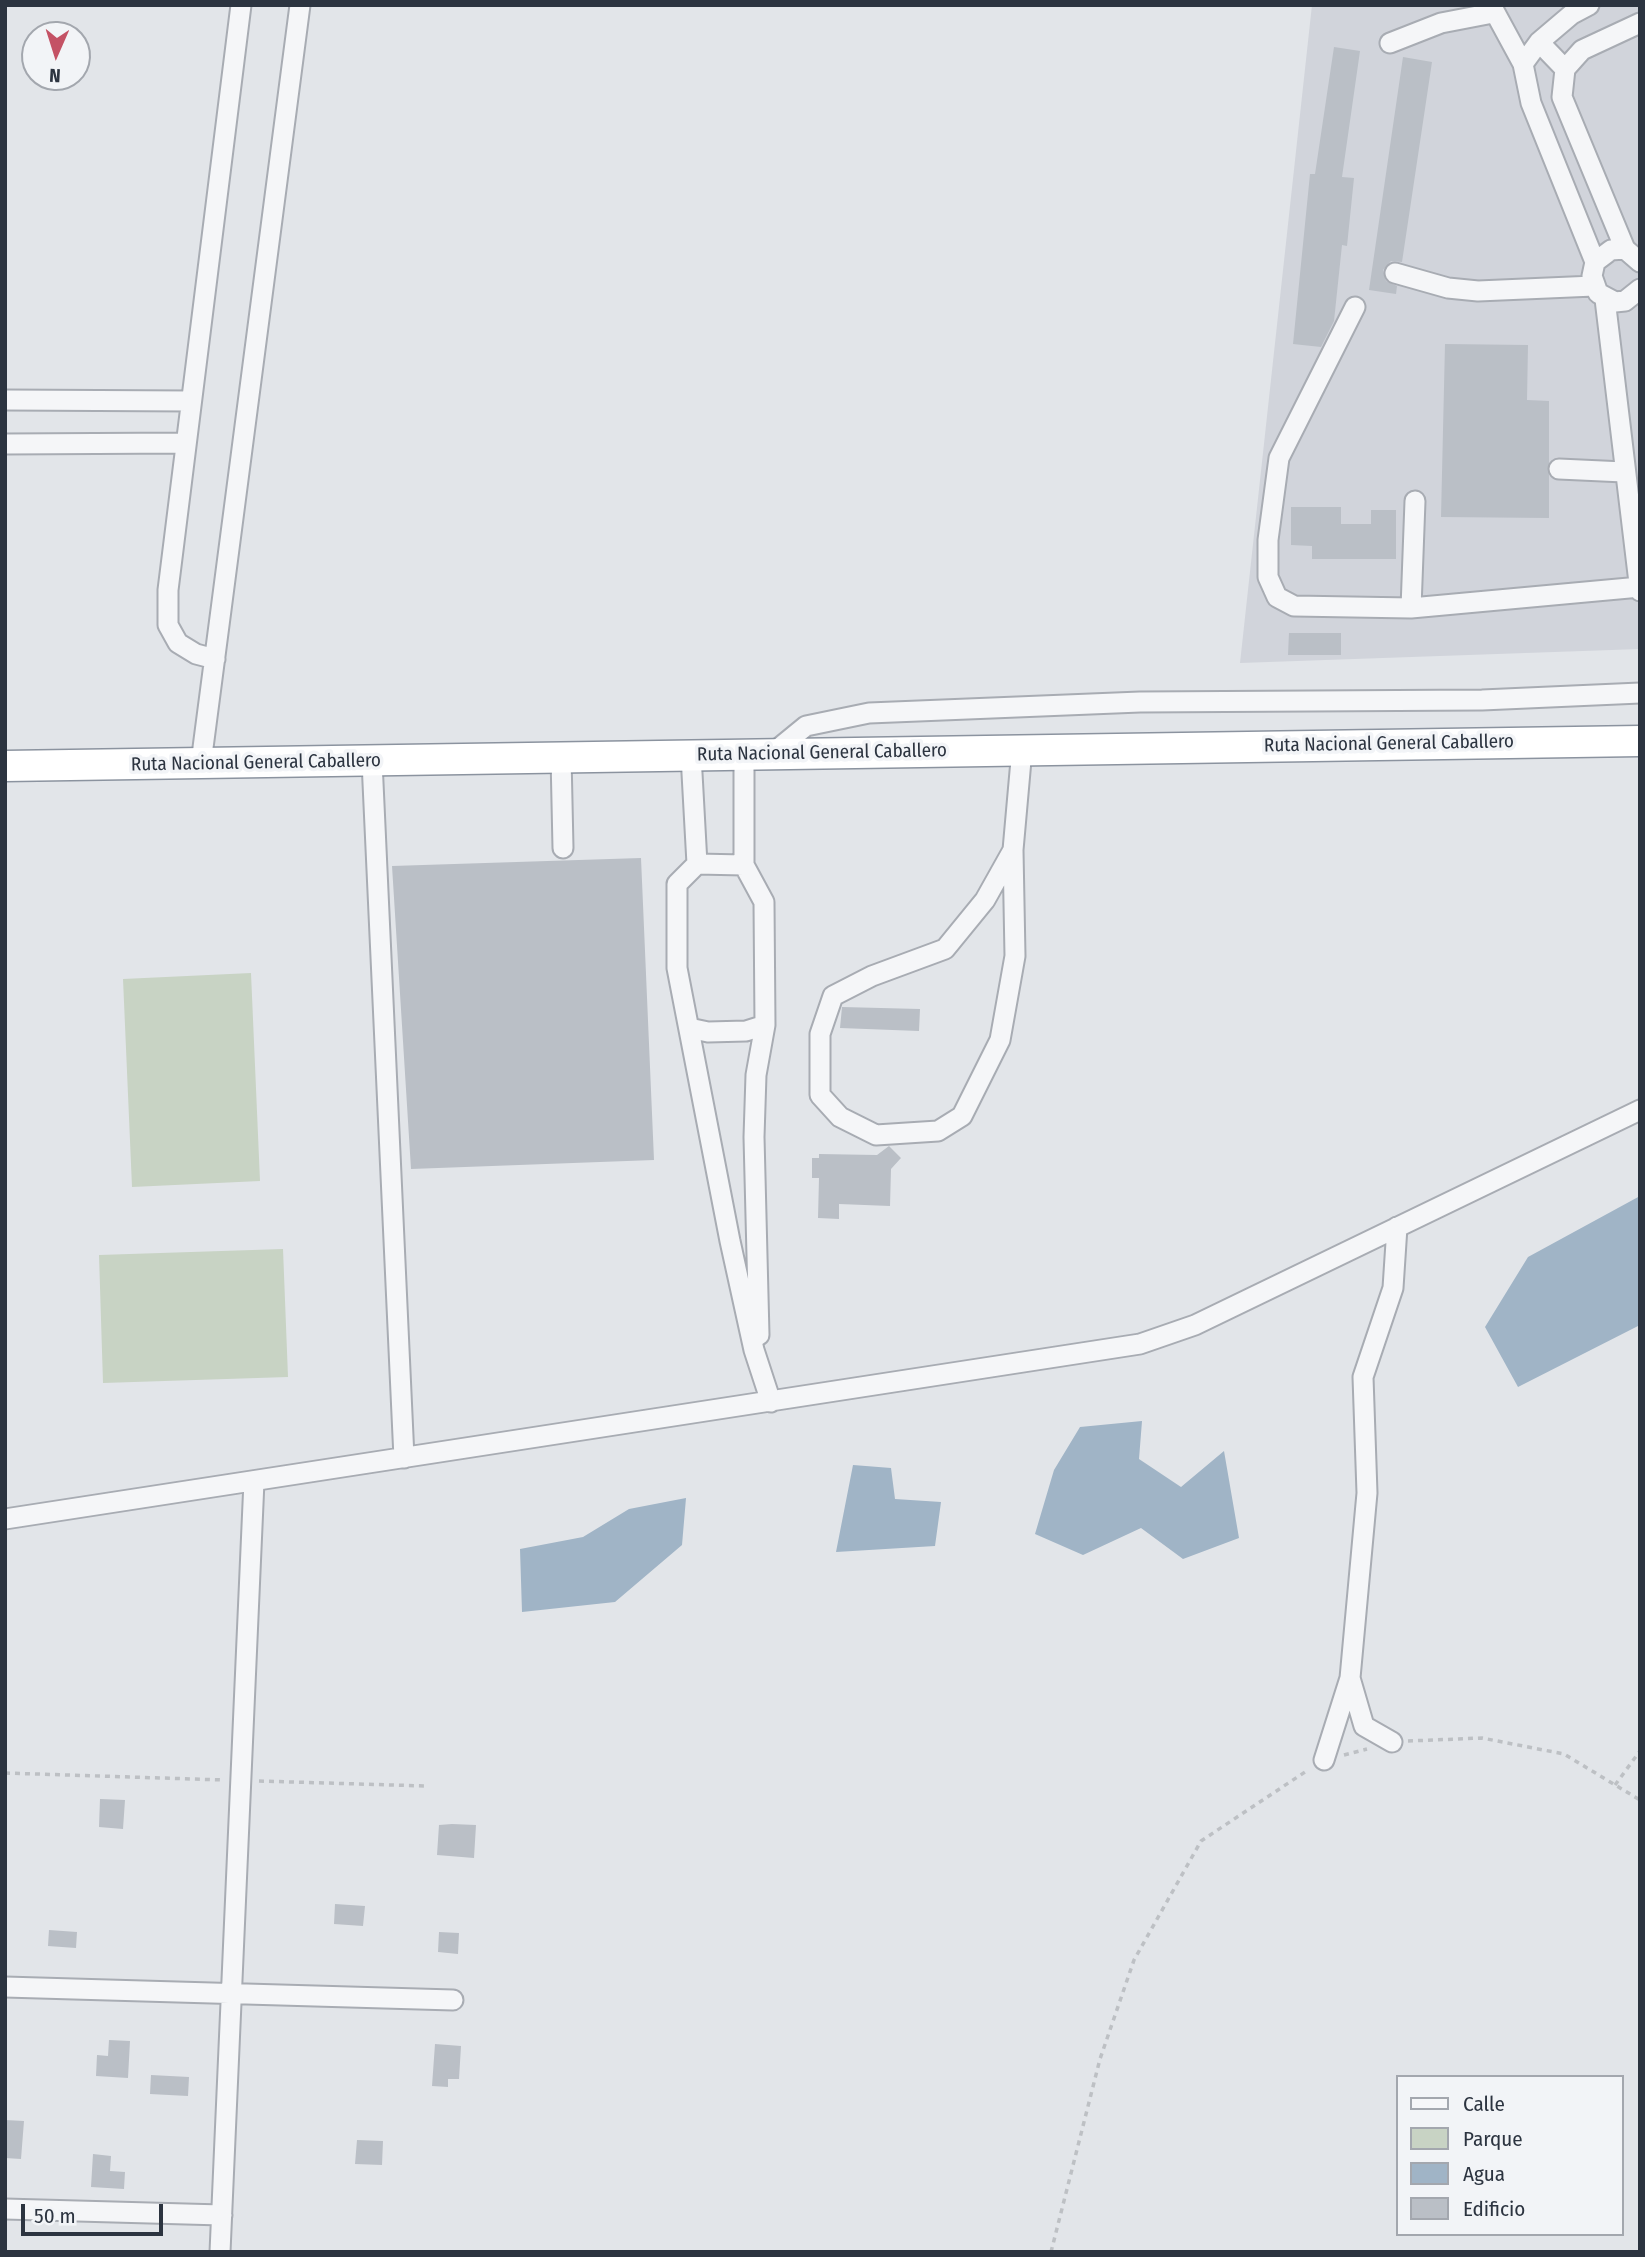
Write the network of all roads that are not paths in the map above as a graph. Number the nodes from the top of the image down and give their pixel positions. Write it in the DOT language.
graph roads {
  1 [pos="241,5"];
  2 [pos="300,5"];
  3 [pos="1589,5"];
  4 [pos="1492,9"];
  5 [pos="1640,23"];
  6 [pos="1539,42"];
  7 [pos="1390,43"];
  8 [pos="1523,64"];
  9 [pos="1564,69"];
  10 [pos="1636,256"];
  11 [pos="1595,262"];
  12 [pos="1395,272"];
  13 [pos="1599,292"];
  14 [pos="1639,299"];
  15 [pos="1355,307"];
  16 [pos="5,400"];
  17 [pos="191,401"];
  18 [pos="186,443"];
  19 [pos="5,444"];
  20 [pos="1559,468"];
  21 [pos="1624,472"];
  22 [pos="1415,501"];
  23 [pos="1640,588"];
  24 [pos="1411,608"];
  25 [pos="215,659"];
  26 [pos="1640,694"];
  27 [pos="1640,741"];
  28 [pos="1022,749"];
  29 [pos="759,754"];
  30 [pos="691,755"];
  31 [pos="561,756"];
  32 [pos="372,761"];
  33 [pos="201,763"];
  34 [pos="5,766"];
  35 [pos="563,848"];
  36 [pos="1013,849"];
  37 [pos="697,864"];
  38 [pos="744,865"];
  39 [pos="765,1025"];
  40 [pos="689,1028"];
  41 [pos="1640,1110"];
  42 [pos="1397,1227"];
  43 [pos="758,1360"];
  44 [pos="771,1402"];
  45 [pos="404,1458"];
  46 [pos="254,1481"];
  47 [pos="5,1519"];
  48 [pos="1350,1678"];
  49 [pos="1392,1742"];
  50 [pos="1324,1760"];
  51 [pos="5,1987"];
  52 [pos="231,1995"];
  53 [pos="453,2000"];
  54 [pos="5,2209"];
  55 [pos="222,2215"];
  56 [pos="220,2252"];
  1 -- 17 [label="street"];
  2 -- 25 [label="street"];
  3 -- 6 [label="street"];
  4 -- 7 [label="street"];
  4 -- 8 [label="street"];
  5 -- 9 [label="street"];
  6 -- 8 [label="street"];
  6 -- 9 [label="street"];
  8 -- 11 [label="street"];
  9 -- 10 [label="street"];
  10 -- 11 [label="street"];
  11 -- 13 [label="street"];
  12 -- 13 [label="street"];
  13 -- 14 [label="street"];
  13 -- 21 [label="street"];
  15 -- 24 [label="street"];
  16 -- 17 [label="street"];
  17 -- 18 [label="street"];
  18 -- 19 [label="street"];
  18 -- 25 [label="street"];
  20 -- 21 [label="street"];
  21 -- 23 [label="street"];
  22 -- 24 [label="street"];
  23 -- 24 [label="street"];
  25 -- 33 [label="street"];
  26 -- 29 [label="street"];
  27 -- 28 [label="highway, Ruta Nacional General Caballero"];
  28 -- 29 [label="highway, Ruta Nacional General Caballero"];
  28 -- 36 [label="street"];
  29 -- 30 [label="highway, Ruta Nacional General Caballero"];
  29 -- 38 [label="street"];
  30 -- 31 [label="highway, Ruta Nacional General Caballero"];
  30 -- 37 [label="street"];
  31 -- 32 [label="highway, Ruta Nacional General Caballero"];
  31 -- 35 [label="street"];
  32 -- 33 [label="highway, Ruta Nacional General Caballero"];
  32 -- 45 [label="street"];
  33 -- 34 [label="highway, Ruta Nacional General Caballero"];
  36 -- 36 [label="street"];
  37 -- 38 [label="street"];
  37 -- 40 [label="street"];
  38 -- 39 [label="street"];
  39 -- 40 [label="street"];
  39 -- 43 [label="street"];
  40 -- 43 [label="street"];
  41 -- 42 [label="street"];
  42 -- 44 [label="street"];
  42 -- 48 [label="street"];
  43 -- 44 [label="street"];
  44 -- 45 [label="street"];
  45 -- 46 [label="street"];
  46 -- 47 [label="street"];
  46 -- 52 [label="street"];
  48 -- 49 [label="street"];
  48 -- 50 [label="street"];
  51 -- 52 [label="street"];
  52 -- 53 [label="street"];
  52 -- 55 [label="street"];
  54 -- 55 [label="street"];
  55 -- 56 [label="street"];
}
